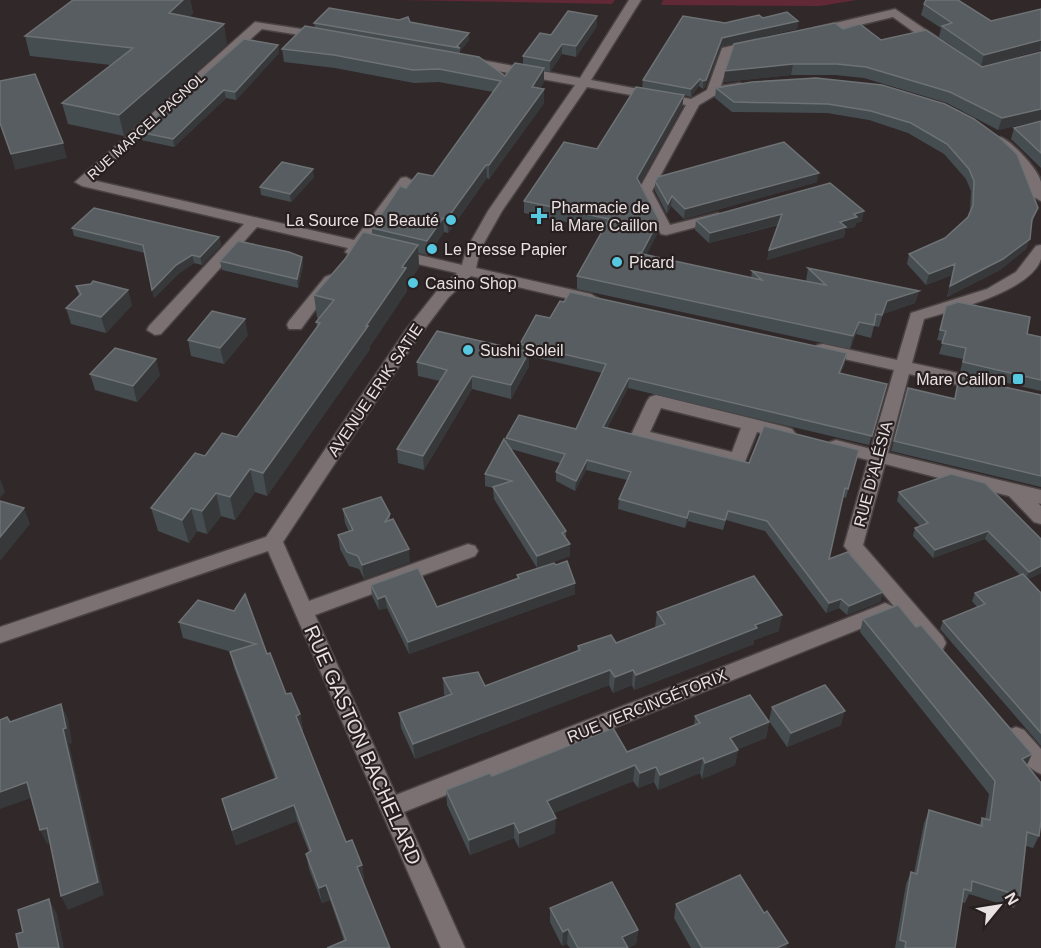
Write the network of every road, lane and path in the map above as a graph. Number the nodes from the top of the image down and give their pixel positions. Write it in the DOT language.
graph roads {
  1 [pos="635,0"];
  2 [pos="800,35"];
  3 [pos="339,39"];
  4 [pos="768,42"];
  5 [pos="951,52"];
  6 [pos="452,58"];
  7 [pos="583,83"];
  8 [pos="753,84"];
  9 [pos="713,91"];
  10 [pos="694,103"];
  11 [pos="997,134"];
  12 [pos="406,181"];
  13 [pos="1041,197"];
  14 [pos="735,212"];
  15 [pos="254,221"];
  16 [pos="356,247"];
  17 [pos="1041,249"];
  18 [pos="468,271"];
  19 [pos="608,303"];
  20 [pos="295,325"];
  21 [pos="155,330"];
  22 [pos="802,345"];
  23 [pos="902,366"];
  24 [pos="992,387"];
  25 [pos="751,425"];
  26 [pos="797,436"];
  27 [pos="820,442"];
  28 [pos="878,456"];
  29 [pos="1015,490"];
  30 [pos="1041,497"];
  31 [pos="1041,517"];
  32 [pos="273,542"];
  33 [pos="468,551"];
  34 [pos="903,604"];
  35 [pos="304,611"];
  36 [pos="0,635"];
  37 [pos="949,658"];
  38 [pos="1003,720"];
  39 [pos="1041,765"];
  40 [pos="391,807"];
  41 [pos="453,948"];
  1 -- 7 [label="street, AVENUE ERIK SATIE"];
  2 -- 5 [label="street"];
  3 -- 15 [label="street, RUE MARCEL PAGNOL"];
  4 -- 9 [label="street"];
  6 -- 7 [label="street"];
  7 -- 10 [label="street"];
  7 -- 18 [label="street, AVENUE ERIK SATIE"];
  8 -- 9 [label="street"];
  9 -- 10 [label="street"];
  10 -- 14 [label="street"];
  11 -- 13 [label="street"];
  12 -- 16 [label="street"];
  15 -- 16 [label="street, RUE MARCEL PAGNOL"];
  15 -- 21 [label="street"];
  16 -- 18 [label="street, RUE MARCEL PAGNOL"];
  16 -- 20 [label="street"];
  17 -- 23 [label="street, RUE D'ALÉSIA"];
  18 -- 19 [label="street, RUE MARCEL PAGNOL"];
  18 -- 32 [label="street, AVENUE ERIK SATIE"];
  22 -- 23 [label="street"];
  23 -- 24 [label="street"];
  23 -- 28 [label="street, RUE D'ALÉSIA"];
  25 -- 25 [label="street"];
  25 -- 26 [label="street"];
  27 -- 28 [label="street"];
  28 -- 29 [label="street"];
  28 -- 34 [label="street, RUE D'ALÉSIA"];
  29 -- 30 [label="street"];
  29 -- 31 [label="street"];
  32 -- 35 [label="street, RUE GASTON BACHELARD"];
  32 -- 36 [label="street"];
  33 -- 35 [label="street"];
  34 -- 37 [label="street, RUE D'ALÉSIA"];
  34 -- 40 [label="street, RUE VERCINGÉTORIX"];
  35 -- 40 [label="street, RUE GASTON BACHELARD"];
  38 -- 39 [label="street"];
  40 -- 41 [label="street, RUE GASTON BACHELARD"];
}
